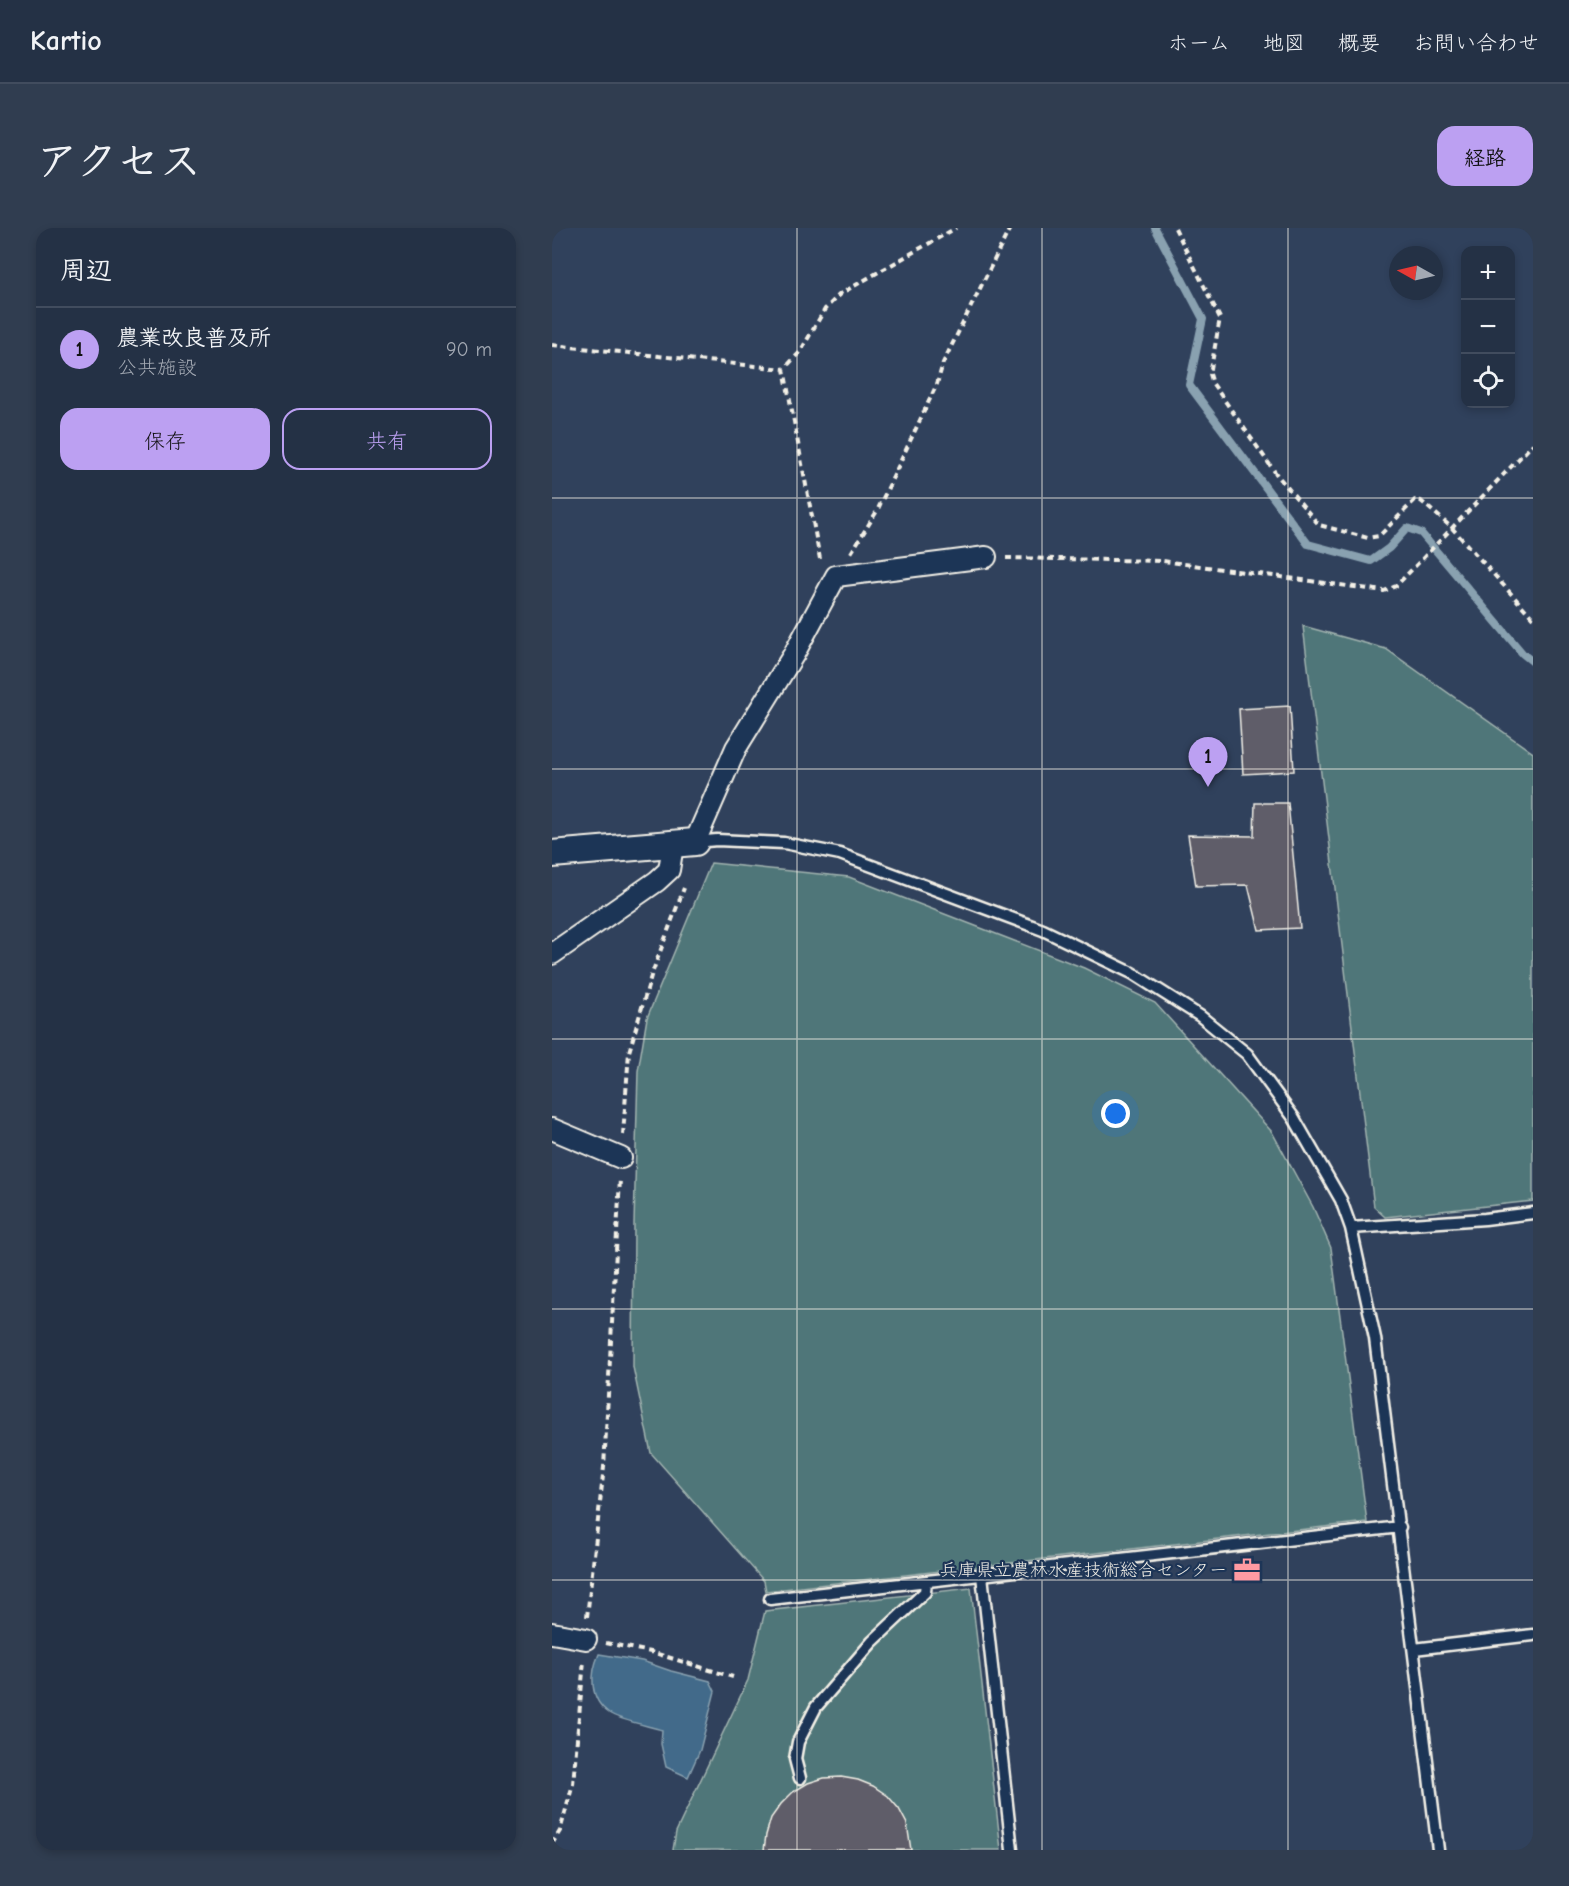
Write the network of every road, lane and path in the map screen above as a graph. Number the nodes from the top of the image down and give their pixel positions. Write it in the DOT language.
graph roads {
  1 [pos="956,228"];
  2 [pos="1010,228"];
  3 [pos="1175,228"];
  4 [pos="552,345"];
  5 [pos="784,369"];
  6 [pos="1533,444"];
  7 [pos="1451,527"];
  8 [pos="986,558"];
  9 [pos="836,576"];
  10 [pos="1533,618"];
  11 [pos="684,844"];
  12 [pos="552,854"];
  13 [pos="686,883"];
  14 [pos="552,954"];
  15 [pos="552,1129"];
  16 [pos="621,1158"];
  17 [pos="1533,1213"];
  18 [pos="1352,1228"];
  19 [pos="1400,1527"];
  20 [pos="981,1575"];
  21 [pos="926,1582"];
  22 [pos="770,1599"];
  23 [pos="552,1632"];
  24 [pos="1533,1635"];
  25 [pos="585,1639"];
  26 [pos="1414,1649"];
  27 [pos="733,1677"];
  28 [pos="800,1778"];
  29 [pos="552,1844"];
  30 [pos="1012,1850"];
  31 [pos="1438,1850"];
  1 -- 5 [label="path"];
  2 -- 9 [label="path"];
  3 -- 7 [label="path"];
  4 -- 5 [label="path"];
  5 -- 9 [label="path"];
  6 -- 7 [label="path"];
  7 -- 8 [label="path"];
  7 -- 10 [label="path"];
  8 -- 9 [label="street"];
  9 -- 11 [label="street"];
  11 -- 12 [label="street"];
  11 -- 14 [label="street"];
  11 -- 18 [label="lane"];
  13 -- 16 [label="path"];
  15 -- 16 [label="street"];
  16 -- 25 [label="path"];
  17 -- 18 [label="lane"];
  18 -- 19 [label="lane"];
  19 -- 20 [label="lane"];
  19 -- 26 [label="lane"];
  20 -- 21 [label="lane"];
  20 -- 30 [label="lane"];
  21 -- 22 [label="lane"];
  21 -- 28 [label="lane"];
  23 -- 25 [label="street"];
  24 -- 26 [label="lane"];
  25 -- 27 [label="path"];
  25 -- 29 [label="path"];
  26 -- 31 [label="lane"];
}
